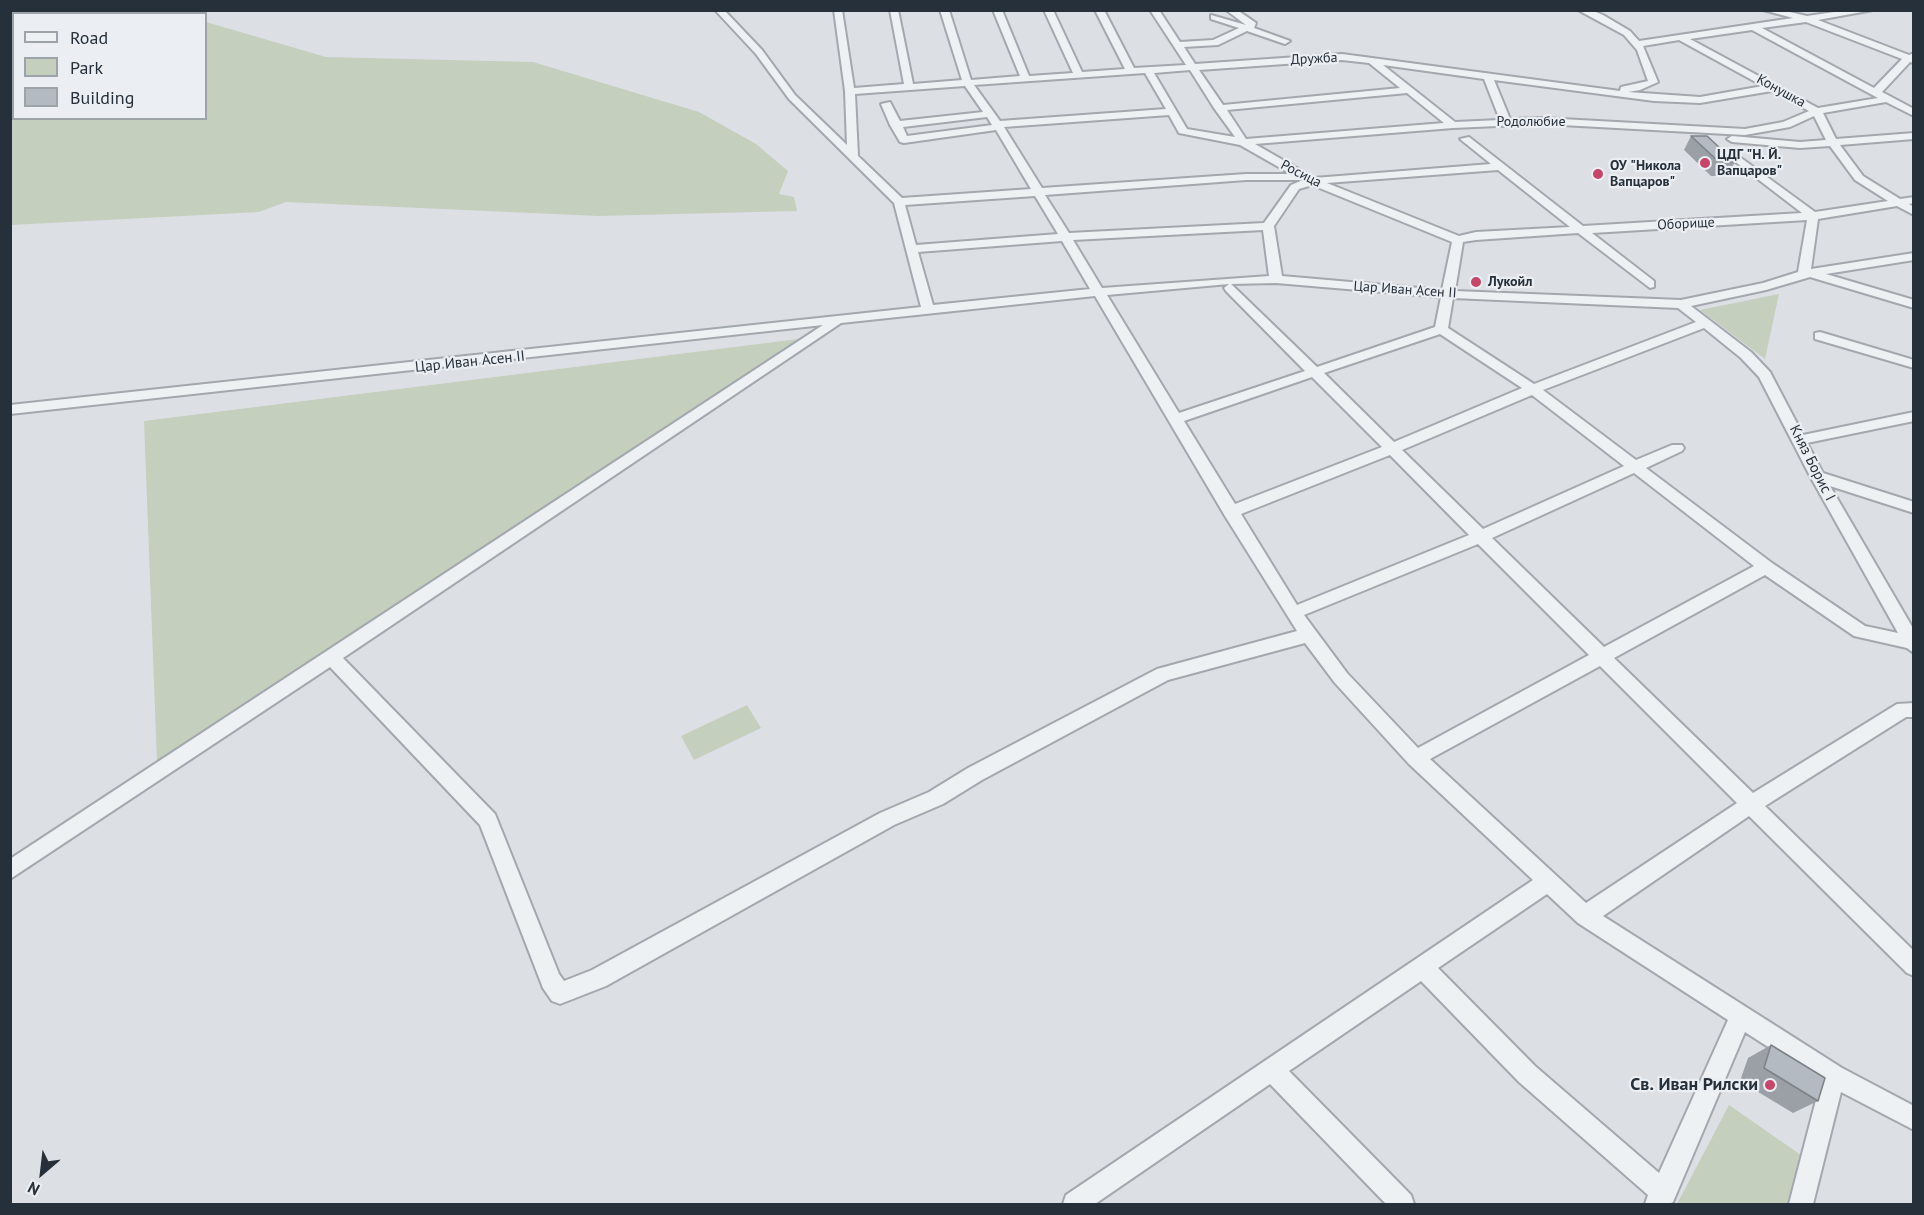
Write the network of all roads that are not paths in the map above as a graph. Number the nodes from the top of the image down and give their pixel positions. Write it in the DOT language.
graph roads {
  1 [pos="719,10"];
  2 [pos="838,10"];
  3 [pos="894,10"];
  4 [pos="944,10"];
  5 [pos="997,10"];
  6 [pos="1048,10"];
  7 [pos="1100,10"];
  8 [pos="1154,10"];
  9 [pos="1230,10"];
  10 [pos="1582,10"];
  11 [pos="1767,10"];
  12 [pos="1836,10"];
  13 [pos="1869,10"];
  14 [pos="1214,17"];
  15 [pos="1807,19"];
  16 [pos="1753,27"];
  17 [pos="1248,29"];
  18 [pos="1681,38"];
  19 [pos="1285,41"];
  20 [pos="1636,44"];
  21 [pos="1177,45"];
  22 [pos="1912,58"];
  23 [pos="1372,61"];
  24 [pos="1191,67"];
  25 [pos="1148,70"];
  26 [pos="1131,71"];
  27 [pos="1079,75"];
  28 [pos="1488,77"];
  29 [pos="1026,79"];
  30 [pos="968,84"];
  31 [pos="909,87"];
  32 [pos="1775,87"];
  33 [pos="1599,89"];
  34 [pos="1410,90"];
  35 [pos="850,91"];
  36 [pos="1876,92"];
  37 [pos="1887,99"];
  38 [pos="886,104"];
  39 [pos="1219,108"];
  40 [pos="1817,111"];
  41 [pos="1170,112"];
  42 [pos="1914,113"];
  43 [pos="995,122"];
  44 [pos="1506,122"];
  45 [pos="895,125"];
  46 [pos="1453,125"];
  47 [pos="1671,126"];
  48 [pos="1914,136"];
  49 [pos="1465,139"];
  50 [pos="1243,142"];
  51 [pos="1833,143"];
  52 [pos="853,156"];
  53 [pos="1737,158"];
  54 [pos="1500,167"];
  55 [pos="1308,179"];
  56 [pos="1038,194"];
  57 [pos="1914,200"];
  58 [pos="899,202"];
  59 [pos="1898,203"];
  60 [pos="1914,212"];
  61 [pos="1813,216"];
  62 [pos="1268,226"];
  63 [pos="1580,230"];
  64 [pos="1066,237"];
  65 [pos="1458,240"];
  66 [pos="913,249"];
  67 [pos="1914,256"];
  68 [pos="1806,273"];
  69 [pos="1276,279"];
  70 [pos="1650,284"];
  71 [pos="1230,288"];
  72 [pos="1097,292"];
  73 [pos="1446,294"];
  74 [pos="1681,304"];
  75 [pos="1914,304"];
  76 [pos="853,310"];
  77 [pos="928,310"];
  78 [pos="838,321"];
  79 [pos="1704,324"];
  80 [pos="1441,329"];
  81 [pos="1820,336"];
  82 [pos="1914,364"];
  83 [pos="1313,371"];
  84 [pos="1533,389"];
  85 [pos="10,402"];
  86 [pos="10,410"];
  87 [pos="1914,416"];
  88 [pos="1174,420"];
  89 [pos="1800,440"];
  90 [pos="1394,448"];
  91 [pos="1677,448"];
  92 [pos="1637,467"];
  93 [pos="1817,476"];
  94 [pos="1914,508"];
  95 [pos="1230,512"];
  96 [pos="1481,536"];
  97 [pos="1766,567"];
  98 [pos="1293,613"];
  99 [pos="1309,635"];
  100 [pos="1912,644"];
  101 [pos="332,657"];
  102 [pos="1602,657"];
  103 [pos="1914,710"];
  104 [pos="1416,758"];
  105 [pos="1750,806"];
  106 [pos="10,870"];
  107 [pos="1547,882"];
  108 [pos="1586,916"];
  109 [pos="1914,966"];
  110 [pos="1422,967"];
  111 [pos="1741,1016"];
  112 [pos="1271,1069"];
  113 [pos="1834,1076"];
  114 [pos="1914,1119"];
  115 [pos="1660,1199"];
  116 [pos="1075,1204"];
  117 [pos="1402,1204"];
  118 [pos="1801,1204"];
  1 -- 52 [label="street"];
  2 -- 35 [label="street"];
  3 -- 31 [label="street"];
  4 -- 30 [label="street"];
  5 -- 29 [label="street"];
  6 -- 27 [label="street"];
  7 -- 26 [label="street"];
  8 -- 21 [label="street, Росица"];
  9 -- 17 [label="street"];
  10 -- 20 [label="street"];
  11 -- 15 [label="street"];
  12 -- 15 [label="street"];
  13 -- 15 [label="street"];
  14 -- 17 [label="street"];
  15 -- 16 [label="street"];
  15 -- 22 [label="street"];
  16 -- 18 [label="street"];
  16 -- 36 [label="street"];
  17 -- 19 [label="street"];
  17 -- 21 [label="street"];
  18 -- 20 [label="street"];
  18 -- 32 [label="street, Конушка"];
  20 -- 33 [label="street"];
  21 -- 24 [label="street, Росица"];
  22 -- 36 [label="street"];
  23 -- 24 [label="street, Дружба"];
  23 -- 28 [label="street, Дружба"];
  23 -- 34 [label="street"];
  24 -- 25 [label="street, Дружба"];
  24 -- 39 [label="street, Росица"];
  25 -- 26 [label="street, Дружба"];
  25 -- 41 [label="street"];
  26 -- 27 [label="street, Дружба"];
  27 -- 29 [label="street, Дружба"];
  28 -- 33 [label="street, Дружба"];
  28 -- 44 [label="street"];
  29 -- 30 [label="street, Дружба"];
  30 -- 31 [label="street, Дружба"];
  30 -- 43 [label="street"];
  31 -- 35 [label="street, Дружба"];
  32 -- 33 [label="street, Дружба"];
  32 -- 40 [label="street, Конушка"];
  34 -- 39 [label="street"];
  34 -- 46 [label="street"];
  35 -- 52 [label="street"];
  36 -- 37 [label="street"];
  37 -- 40 [label="street, Родолюбие"];
  37 -- 42 [label="street"];
  38 -- 45 [label="street"];
  39 -- 50 [label="street, Росица"];
  40 -- 47 [label="street, Родолюбие"];
  40 -- 51 [label="street, Конушка"];
  41 -- 43 [label="street"];
  41 -- 50 [label="street"];
  43 -- 45 [label="street"];
  43 -- 45 [label="street"];
  43 -- 56 [label="street"];
  44 -- 46 [label="street, Родолюбие"];
  44 -- 47 [label="street, Родолюбие"];
  46 -- 50 [label="street, Родолюбие"];
  47 -- 51 [label="street"];
  48 -- 51 [label="street"];
  49 -- 54 [label="street"];
  50 -- 55 [label="street, Росица"];
  51 -- 59 [label="street, Конушка"];
  52 -- 58 [label="street"];
  53 -- 61 [label="street"];
  54 -- 55 [label="street"];
  54 -- 63 [label="street"];
  55 -- 56 [label="street"];
  55 -- 62 [label="street"];
  55 -- 65 [label="street, Росица"];
  56 -- 58 [label="street"];
  56 -- 64 [label="street"];
  57 -- 59 [label="street, Оборище"];
  58 -- 66 [label="street"];
  59 -- 60 [label="street, Конушка"];
  59 -- 61 [label="street, Оборище"];
  61 -- 63 [label="street, Оборище"];
  61 -- 68 [label="street"];
  62 -- 64 [label="street"];
  62 -- 69 [label="street"];
  63 -- 65 [label="street, Оборище"];
  63 -- 70 [label="street"];
  64 -- 66 [label="street"];
  64 -- 72 [label="street"];
  65 -- 73 [label="street"];
  66 -- 77 [label="street"];
  67 -- 68 [label="street, Цар Иван Асен II"];
  68 -- 74 [label="street, Цар Иван Асен II"];
  68 -- 75 [label="street"];
  69 -- 72 [label="street, Цар Иван Асен II"];
  69 -- 73 [label="street, Цар Иван Асен II"];
  71 -- 83 [label="street"];
  72 -- 77 [label="street, Цар Иван Асен II"];
  72 -- 88 [label="street"];
  73 -- 74 [label="street, Цар Иван Асен II"];
  73 -- 80 [label="street"];
  74 -- 79 [label="street, Княз Борис I"];
  76 -- 77 [label="street, Цар Иван Асен II"];
  76 -- 78 [label="street"];
  76 -- 85 [label="street, Цар Иван Асен II"];
  77 -- 78 [label="street, Цар Иван Асен II"];
  78 -- 86 [label="street, Цар Иван Асен II"];
  78 -- 101 [label="street"];
  79 -- 84 [label="street"];
  79 -- 89 [label="street, Княз Борис I"];
  80 -- 83 [label="street"];
  80 -- 84 [label="street"];
  81 -- 82 [label="street"];
  83 -- 88 [label="street"];
  83 -- 90 [label="street"];
  84 -- 90 [label="street"];
  84 -- 92 [label="street"];
  87 -- 89 [label="street"];
  88 -- 95 [label="street"];
  89 -- 93 [label="street, Княз Борис I"];
  90 -- 95 [label="street"];
  90 -- 96 [label="street"];
  91 -- 92 [label="street"];
  92 -- 96 [label="street"];
  92 -- 97 [label="street"];
  93 -- 94 [label="street"];
  93 -- 100 [label="street, Княз Борис I"];
  95 -- 98 [label="street"];
  96 -- 98 [label="street"];
  96 -- 102 [label="street"];
  97 -- 100 [label="street"];
  97 -- 102 [label="street"];
  98 -- 99 [label="street"];
  99 -- 101 [label="street"];
  99 -- 104 [label="street"];
  101 -- 106 [label="street"];
  102 -- 104 [label="street"];
  102 -- 105 [label="street"];
  103 -- 105 [label="street"];
  104 -- 107 [label="street"];
  105 -- 108 [label="street"];
  105 -- 109 [label="street"];
  107 -- 108 [label="street"];
  107 -- 110 [label="street"];
  108 -- 111 [label="street"];
  110 -- 112 [label="street"];
  110 -- 115 [label="street"];
  111 -- 113 [label="street"];
  111 -- 115 [label="street"];
  112 -- 116 [label="street"];
  112 -- 117 [label="street"];
  113 -- 114 [label="street"];
  113 -- 118 [label="street"];
}
